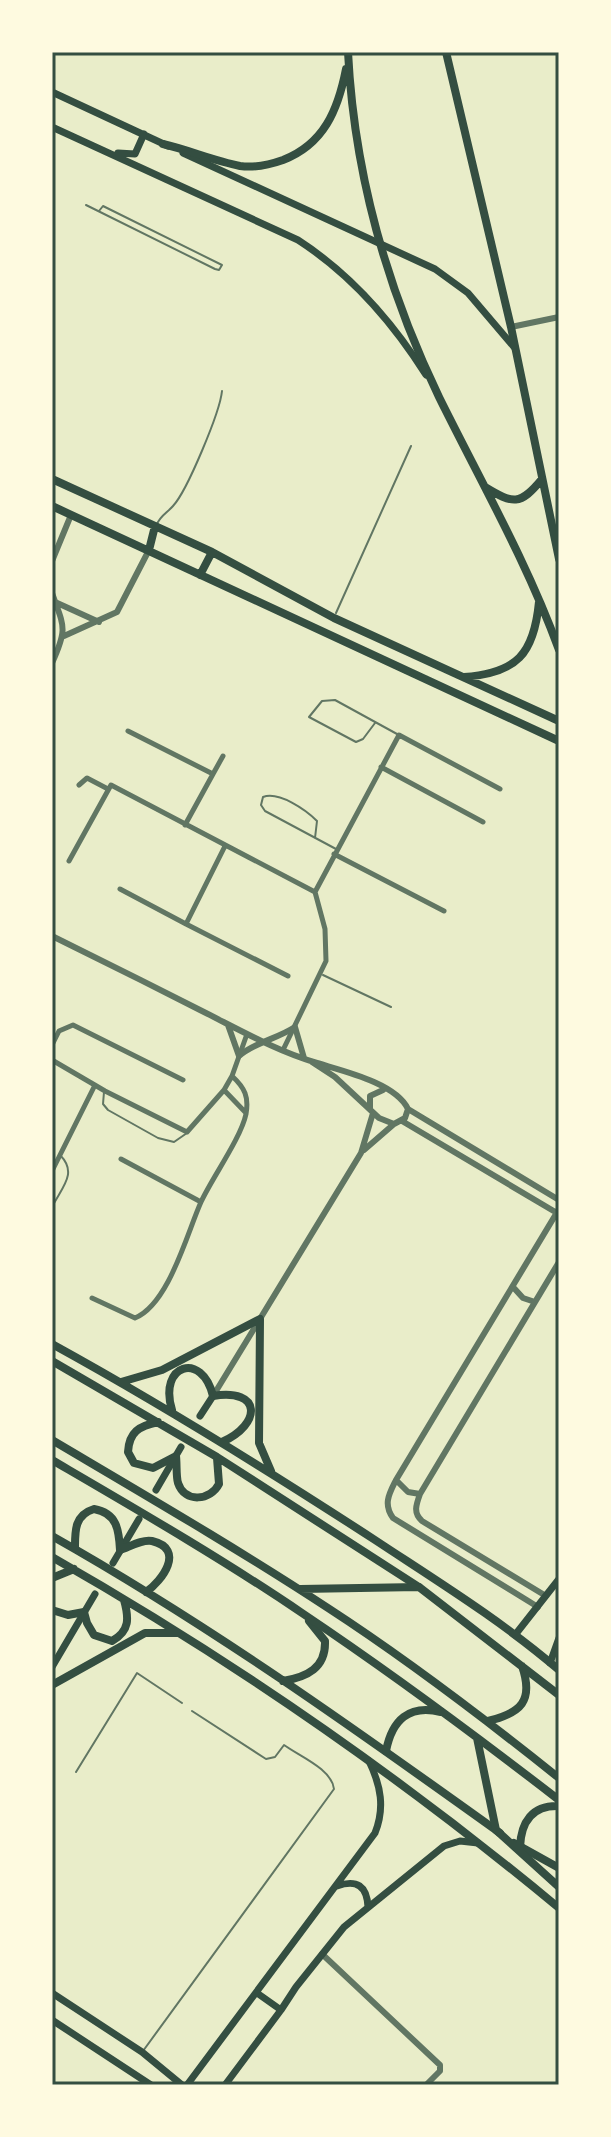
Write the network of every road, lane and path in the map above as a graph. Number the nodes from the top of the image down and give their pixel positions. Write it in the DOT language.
graph roads {
  1 [pos="446,52"];
  2 [pos="348,56"];
  3 [pos="52,92"];
  4 [pos="52,127"];
  5 [pos="144,134"];
  6 [pos="163,144"];
  7 [pos="108,152"];
  8 [pos="86,205"];
  9 [pos="99,211"];
  10 [pos="559,317"];
  11 [pos="511,327"];
  12 [pos="514,347"];
  13 [pos="222,391"];
  14 [pos="438,393"];
  15 [pos="411,446"];
  16 [pos="52,479"];
  17 [pos="542,479"];
  18 [pos="484,487"];
  19 [pos="52,506"];
  20 [pos="71,515"];
  21 [pos="155,526"];
  22 [pos="149,550"];
  23 [pos="212,552"];
  24 [pos="559,559"];
  25 [pos="52,561"];
  26 [pos="200,575"];
  27 [pos="52,593"];
  28 [pos="539,601"];
  29 [pos="55,602"];
  30 [pos="334,618"];
  31 [pos="99,622"];
  32 [pos="64,636"];
  33 [pos="559,650"];
  34 [pos="52,663"];
  35 [pos="460,677"];
  36 [pos="559,721"];
  37 [pos="375,723"];
  38 [pos="128,731"];
  39 [pos="399,735"];
  40 [pos="559,741"];
  41 [pos="223,756"];
  42 [pos="381,767"];
  43 [pos="213,774"];
  44 [pos="79,785"];
  45 [pos="108,789"];
  46 [pos="500,789"];
  47 [pos="483,822"];
  48 [pos="185,825"];
  49 [pos="315,838"];
  50 [pos="225,846"];
  51 [pos="335,852"];
  52 [pos="69,861"];
  53 [pos="120,889"];
  54 [pos="315,892"];
  55 [pos="444,911"];
  56 [pos="186,924"];
  57 [pos="52,936"];
  58 [pos="322,974"];
  59 [pos="288,976"];
  60 [pos="391,1007"];
  61 [pos="228,1025"];
  62 [pos="295,1027"];
  63 [pos="247,1034"];
  64 [pos="265,1042"];
  65 [pos="52,1045"];
  66 [pos="283,1050"];
  67 [pos="239,1056"];
  68 [pos="304,1058"];
  69 [pos="52,1060"];
  70 [pos="312,1062"];
  71 [pos="232,1076"];
  72 [pos="183,1080"];
  73 [pos="95,1085"];
  74 [pos="224,1090"];
  75 [pos="387,1090"];
  76 [pos="105,1091"];
  77 [pos="408,1109"];
  78 [pos="371,1111"];
  79 [pos="246,1113"];
  80 [pos="402,1121"];
  81 [pos="394,1124"];
  82 [pos="187,1132"];
  83 [pos="361,1153"];
  84 [pos="60,1154"];
  85 [pos="121,1159"];
  86 [pos="52,1171"];
  87 [pos="559,1200"];
  88 [pos="201,1202"];
  89 [pos="52,1207"];
  90 [pos="558,1211"];
  91 [pos="559,1262"];
  92 [pos="513,1287"];
  93 [pos="92,1298"];
  94 [pos="535,1302"];
  95 [pos="260,1319"];
  96 [pos="52,1344"];
  97 [pos="52,1361"];
  98 [pos="121,1382"];
  99 [pos="213,1396"];
  100 [pos="172,1411"];
  101 [pos="200,1416"];
  102 [pos="160,1422"];
  103 [pos="52,1440"];
  104 [pos="222,1442"];
  105 [pos="181,1447"];
  106 [pos="176,1456"];
  107 [pos="217,1457"];
  108 [pos="52,1460"];
  109 [pos="271,1472"];
  110 [pos="396,1480"];
  111 [pos="156,1490"];
  112 [pos="420,1494"];
  113 [pos="139,1519"];
  114 [pos="52,1536"];
  115 [pos="75,1549"];
  116 [pos="120,1550"];
  117 [pos="52,1557"];
  118 [pos="113,1563"];
  119 [pos="74,1569"];
  120 [pos="52,1578"];
  121 [pos="559,1579"];
  122 [pos="419,1587"];
  123 [pos="300,1589"];
  124 [pos="146,1592"];
  125 [pos="95,1594"];
  126 [pos="546,1596"];
  127 [pos="124,1600"];
  128 [pos="538,1607"];
  129 [pos="52,1610"];
  130 [pos="84,1612"];
  131 [pos="300,1612"];
  132 [pos="181,1634"];
  133 [pos="515,1635"];
  134 [pos="559,1638"];
  135 [pos="550,1663"];
  136 [pos="522,1666"];
  137 [pos="52,1667"];
  138 [pos="559,1670"];
  139 [pos="283,1681"];
  140 [pos="52,1685"];
  141 [pos="559,1695"];
  142 [pos="182,1703"];
  143 [pos="192,1711"];
  144 [pos="445,1713"];
  145 [pos="488,1721"];
  146 [pos="477,1737"];
  147 [pos="386,1751"];
  148 [pos="368,1759"];
  149 [pos="76,1772"];
  150 [pos="559,1778"];
  151 [pos="559,1803"];
  152 [pos="496,1830"];
  153 [pos="480,1843"];
  154 [pos="520,1847"];
  155 [pos="559,1868"];
  156 [pos="334,1887"];
  157 [pos="559,1887"];
  158 [pos="368,1907"];
  159 [pos="559,1908"];
  160 [pos="322,1954"];
  161 [pos="52,1993"];
  162 [pos="257,1993"];
  163 [pos="281,2010"];
  164 [pos="52,2020"];
  165 [pos="142,2052"];
  166 [pos="151,2085"];
  167 [pos="184,2085"];
  168 [pos="225,2085"];
  169 [pos="426,2085"];
  1 -- 11 [label="main road"];
  2 -- 6 [label="main road"];
  2 -- 14 [label="main road"];
  3 -- 5 [label="main road"];
  4 -- 7 [label="main road"];
  5 -- 6 [label="main road"];
  5 -- 7 [label="main road"];
  6 -- 12 [label="main road"];
  7 -- 14 [label="main road"];
  8 -- 9 [label="lane"];
  9 -- 9 [label="lane"];
  10 -- 11 [label="street"];
  11 -- 12 [label="main road"];
  12 -- 17 [label="main road"];
  13 -- 21 [label="lane"];
  14 -- 18 [label="main road"];
  15 -- 30 [label="lane"];
  16 -- 21 [label="main road"];
  17 -- 18 [label="main road"];
  17 -- 24 [label="main road"];
  18 -- 28 [label="main road"];
  19 -- 20 [label="main road"];
  20 -- 22 [label="main road"];
  20 -- 25 [label="street"];
  21 -- 22 [label="main road"];
  21 -- 23 [label="main road"];
  22 -- 26 [label="main road"];
  22 -- 31 [label="street"];
  23 -- 26 [label="main road"];
  23 -- 30 [label="main road"];
  26 -- 40 [label="main road"];
  27 -- 29 [label="street"];
  28 -- 33 [label="main road"];
  28 -- 35 [label="main road"];
  29 -- 31 [label="street"];
  29 -- 32 [label="street"];
  30 -- 35 [label="main road"];
  31 -- 32 [label="street"];
  32 -- 34 [label="street"];
  35 -- 36 [label="main road"];
  37 -- 37 [label="lane"];
  37 -- 39 [label="lane"];
  38 -- 43 [label="street"];
  39 -- 42 [label="street"];
  39 -- 46 [label="street"];
  41 -- 43 [label="street"];
  42 -- 47 [label="street"];
  42 -- 51 [label="street"];
  43 -- 48 [label="street"];
  44 -- 45 [label="street"];
  45 -- 48 [label="street"];
  45 -- 52 [label="street"];
  48 -- 50 [label="street"];
  49 -- 49 [label="lane"];
  49 -- 51 [label="lane"];
  50 -- 54 [label="street"];
  50 -- 56 [label="street"];
  51 -- 54 [label="street"];
  51 -- 55 [label="street"];
  53 -- 56 [label="street"];
  54 -- 58 [label="street"];
  56 -- 59 [label="street"];
  57 -- 61 [label="street"];
  58 -- 60 [label="lane"];
  58 -- 62 [label="street"];
  61 -- 63 [label="street"];
  61 -- 67 [label="street"];
  62 -- 64 [label="street"];
  62 -- 66 [label="street"];
  62 -- 68 [label="street"];
  63 -- 64 [label="street"];
  63 -- 67 [label="street"];
  64 -- 66 [label="street"];
  64 -- 67 [label="street"];
  65 -- 72 [label="street"];
  66 -- 68 [label="street"];
  67 -- 71 [label="street"];
  68 -- 70 [label="street"];
  69 -- 73 [label="street"];
  70 -- 75 [label="street"];
  70 -- 78 [label="street"];
  71 -- 74 [label="street"];
  71 -- 79 [label="street"];
  73 -- 76 [label="street"];
  73 -- 84 [label="street"];
  74 -- 79 [label="street"];
  74 -- 82 [label="street"];
  75 -- 77 [label="street"];
  75 -- 78 [label="street"];
  76 -- 82 [label="street"];
  76 -- 82 [label="lane"];
  77 -- 80 [label="street"];
  77 -- 87 [label="street"];
  78 -- 81 [label="street"];
  78 -- 83 [label="street"];
  79 -- 88 [label="street"];
  80 -- 81 [label="street"];
  80 -- 90 [label="street"];
  81 -- 83 [label="street"];
  83 -- 95 [label="street"];
  84 -- 86 [label="street"];
  84 -- 89 [label="lane"];
  85 -- 88 [label="street"];
  88 -- 93 [label="street"];
  90 -- 92 [label="street"];
  91 -- 94 [label="street"];
  92 -- 94 [label="street"];
  92 -- 110 [label="street"];
  94 -- 112 [label="street"];
  95 -- 98 [label="main road"];
  95 -- 99 [label="street"];
  95 -- 109 [label="main road"];
  96 -- 98 [label="main road"];
  97 -- 102 [label="main road"];
  98 -- 100 [label="main road"];
  99 -- 100 [label="main road"];
  99 -- 101 [label="main road"];
  99 -- 104 [label="main road"];
  100 -- 104 [label="main road"];
  102 -- 106 [label="main road"];
  102 -- 107 [label="main road"];
  103 -- 123 [label="main road"];
  104 -- 109 [label="main road"];
  105 -- 106 [label="main road"];
  106 -- 107 [label="main road"];
  106 -- 111 [label="main road"];
  107 -- 122 [label="main road"];
  108 -- 131 [label="main road"];
  109 -- 133 [label="main road"];
  110 -- 112 [label="street"];
  110 -- 128 [label="street"];
  112 -- 126 [label="street"];
  113 -- 116 [label="main road"];
  114 -- 115 [label="main road"];
  115 -- 116 [label="main road"];
  115 -- 124 [label="main road"];
  116 -- 118 [label="main road"];
  116 -- 124 [label="main road"];
  117 -- 119 [label="main road"];
  119 -- 120 [label="main road"];
  119 -- 127 [label="main road"];
  121 -- 126 [label="main road"];
  122 -- 123 [label="main road"];
  122 -- 136 [label="main road"];
  123 -- 145 [label="main road"];
  124 -- 139 [label="main road"];
  125 -- 130 [label="main road"];
  126 -- 128 [label="main road"];
  127 -- 130 [label="main road"];
  127 -- 132 [label="main road"];
  128 -- 133 [label="main road"];
  129 -- 130 [label="main road"];
  130 -- 137 [label="main road"];
  131 -- 139 [label="main road"];
  131 -- 144 [label="main road"];
  132 -- 140 [label="main road"];
  132 -- 148 [label="main road"];
  133 -- 135 [label="main road"];
  134 -- 135 [label="main road"];
  135 -- 138 [label="main road"];
  136 -- 141 [label="main road"];
  136 -- 145 [label="main road"];
  139 -- 147 [label="main road"];
  142 -- 149 [label="lane"];
  143 -- 165 [label="lane"];
  144 -- 146 [label="main road"];
  144 -- 147 [label="main road"];
  145 -- 150 [label="main road"];
  146 -- 151 [label="main road"];
  146 -- 152 [label="main road"];
  147 -- 152 [label="main road"];
  148 -- 153 [label="main road"];
  148 -- 156 [label="main road"];
  151 -- 154 [label="main road"];
  152 -- 154 [label="main road"];
  152 -- 157 [label="main road"];
  153 -- 158 [label="main road"];
  153 -- 159 [label="main road"];
  154 -- 155 [label="main road"];
  156 -- 158 [label="main road"];
  156 -- 162 [label="main road"];
  158 -- 160 [label="main road"];
  160 -- 163 [label="main road"];
  160 -- 169 [label="street"];
  161 -- 165 [label="main road"];
  162 -- 163 [label="main road"];
  162 -- 167 [label="main road"];
  163 -- 168 [label="main road"];
  164 -- 166 [label="main road"];
  165 -- 167 [label="main road"];
}
